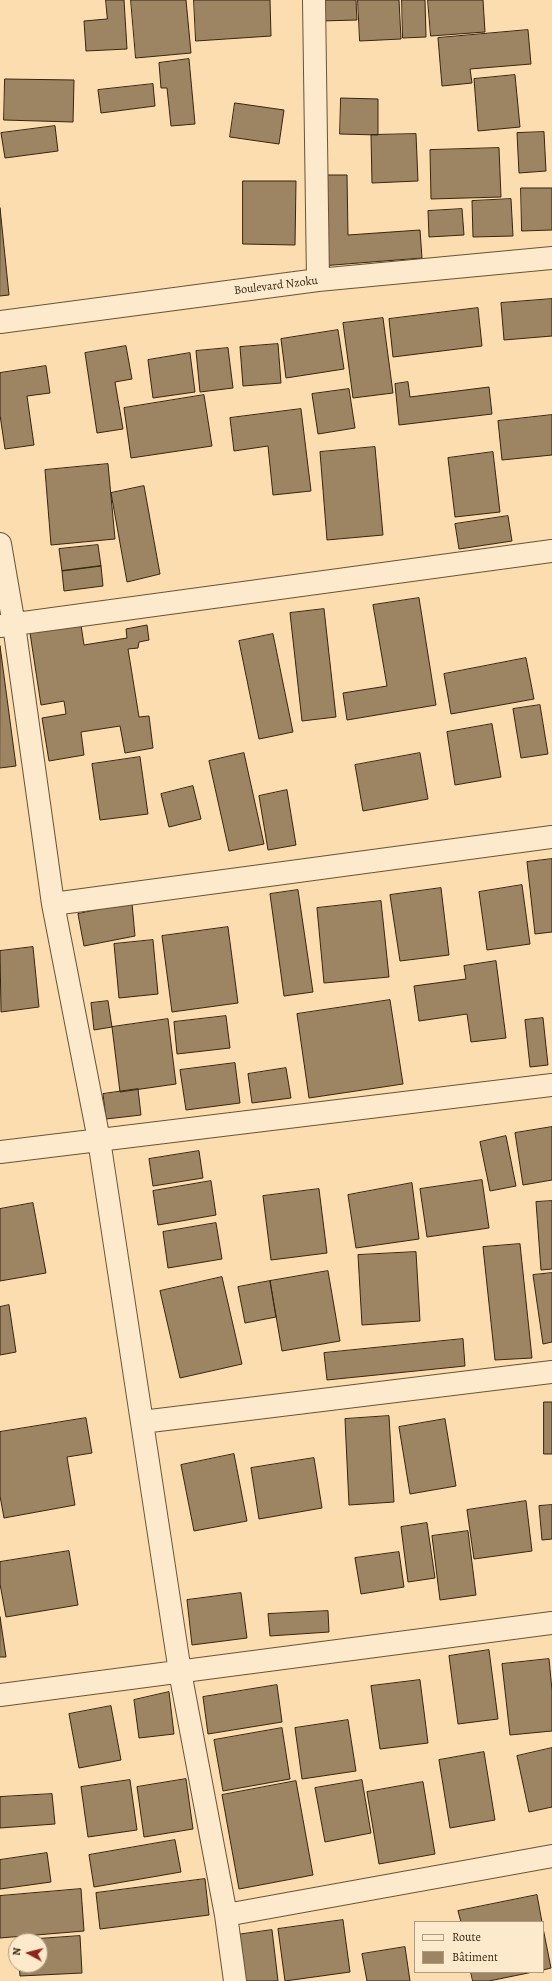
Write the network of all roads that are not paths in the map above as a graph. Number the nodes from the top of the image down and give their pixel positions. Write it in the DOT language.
graph roads {
  1 [pos="314,0"];
  2 [pos="552,258"];
  3 [pos="318,280"];
  4 [pos="0,322"];
  5 [pos="0,544"];
  6 [pos="552,551"];
  7 [pos="7,625"];
  8 [pos="552,837"];
  9 [pos="52,904"];
  10 [pos="552,1085"];
  11 [pos="99,1140"];
  12 [pos="0,1152"];
  13 [pos="552,1372"];
  14 [pos="142,1422"];
  15 [pos="552,1623"];
  16 [pos="180,1672"];
  17 [pos="0,1695"];
  18 [pos="552,1856"];
  19 [pos="226,1915"];
  20 [pos="235,1981"];
  1 -- 3 [label="street"];
  2 -- 3 [label="street, Boulevard Nzoku"];
  3 -- 4 [label="street, Boulevard Nzoku"];
  5 -- 7 [label="street"];
  6 -- 7 [label="street"];
  7 -- 9 [label="street"];
  8 -- 9 [label="street"];
  9 -- 11 [label="street"];
  10 -- 11 [label="street"];
  11 -- 12 [label="street"];
  11 -- 14 [label="street"];
  13 -- 14 [label="street"];
  14 -- 16 [label="street"];
  15 -- 16 [label="street"];
  16 -- 17 [label="street"];
  16 -- 19 [label="street"];
  18 -- 19 [label="street"];
  19 -- 20 [label="street"];
}
